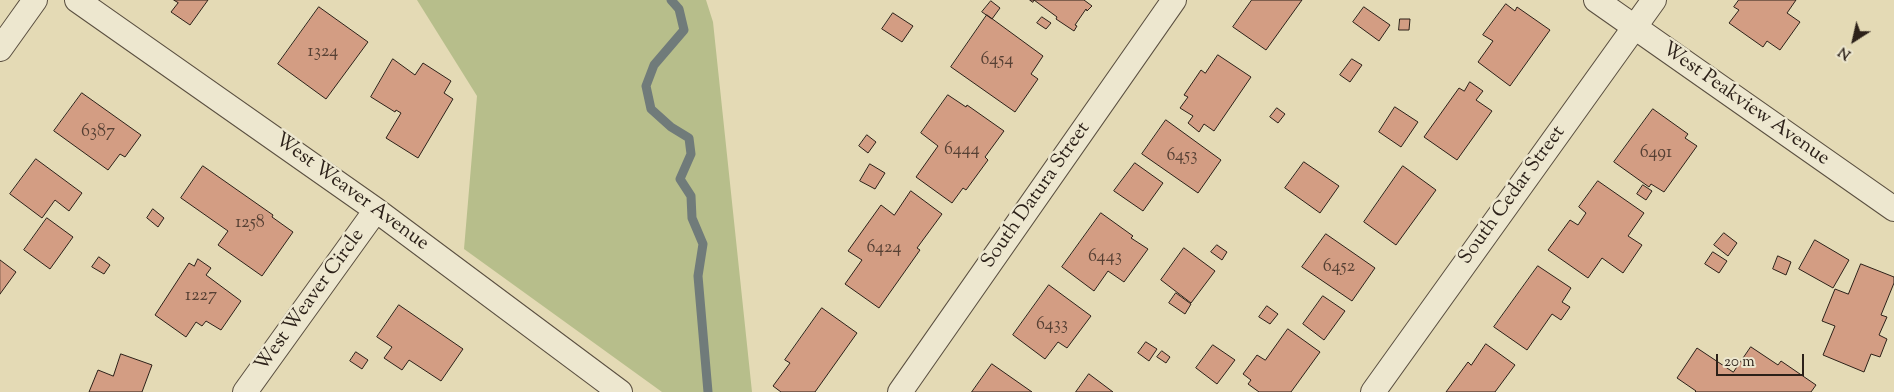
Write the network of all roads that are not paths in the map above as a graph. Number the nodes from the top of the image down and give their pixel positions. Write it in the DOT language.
graph roads {
  1 [pos="35,0"];
  2 [pos="78,0"];
  3 [pos="1174,0"];
  4 [pos="1596,0"];
  5 [pos="1654,0"];
  6 [pos="1634,27"];
  7 [pos="0,49"];
  8 [pos="1894,209"];
  9 [pos="376,210"];
  10 [pos="245,392"];
  11 [pos="620,392"];
  12 [pos="900,392"];
  13 [pos="1373,392"];
  1 -- 7 [label="street"];
  2 -- 9 [label="street, West Weaver Avenue"];
  3 -- 12 [label="street, South Datura Street"];
  4 -- 6 [label="street, West Peakview Avenue"];
  5 -- 6 [label="street, South Cedar Street"];
  6 -- 8 [label="street, West Peakview Avenue"];
  6 -- 13 [label="street, South Cedar Street"];
  9 -- 10 [label="street, West Weaver Circle"];
  9 -- 11 [label="street, West Weaver Avenue"];
}
